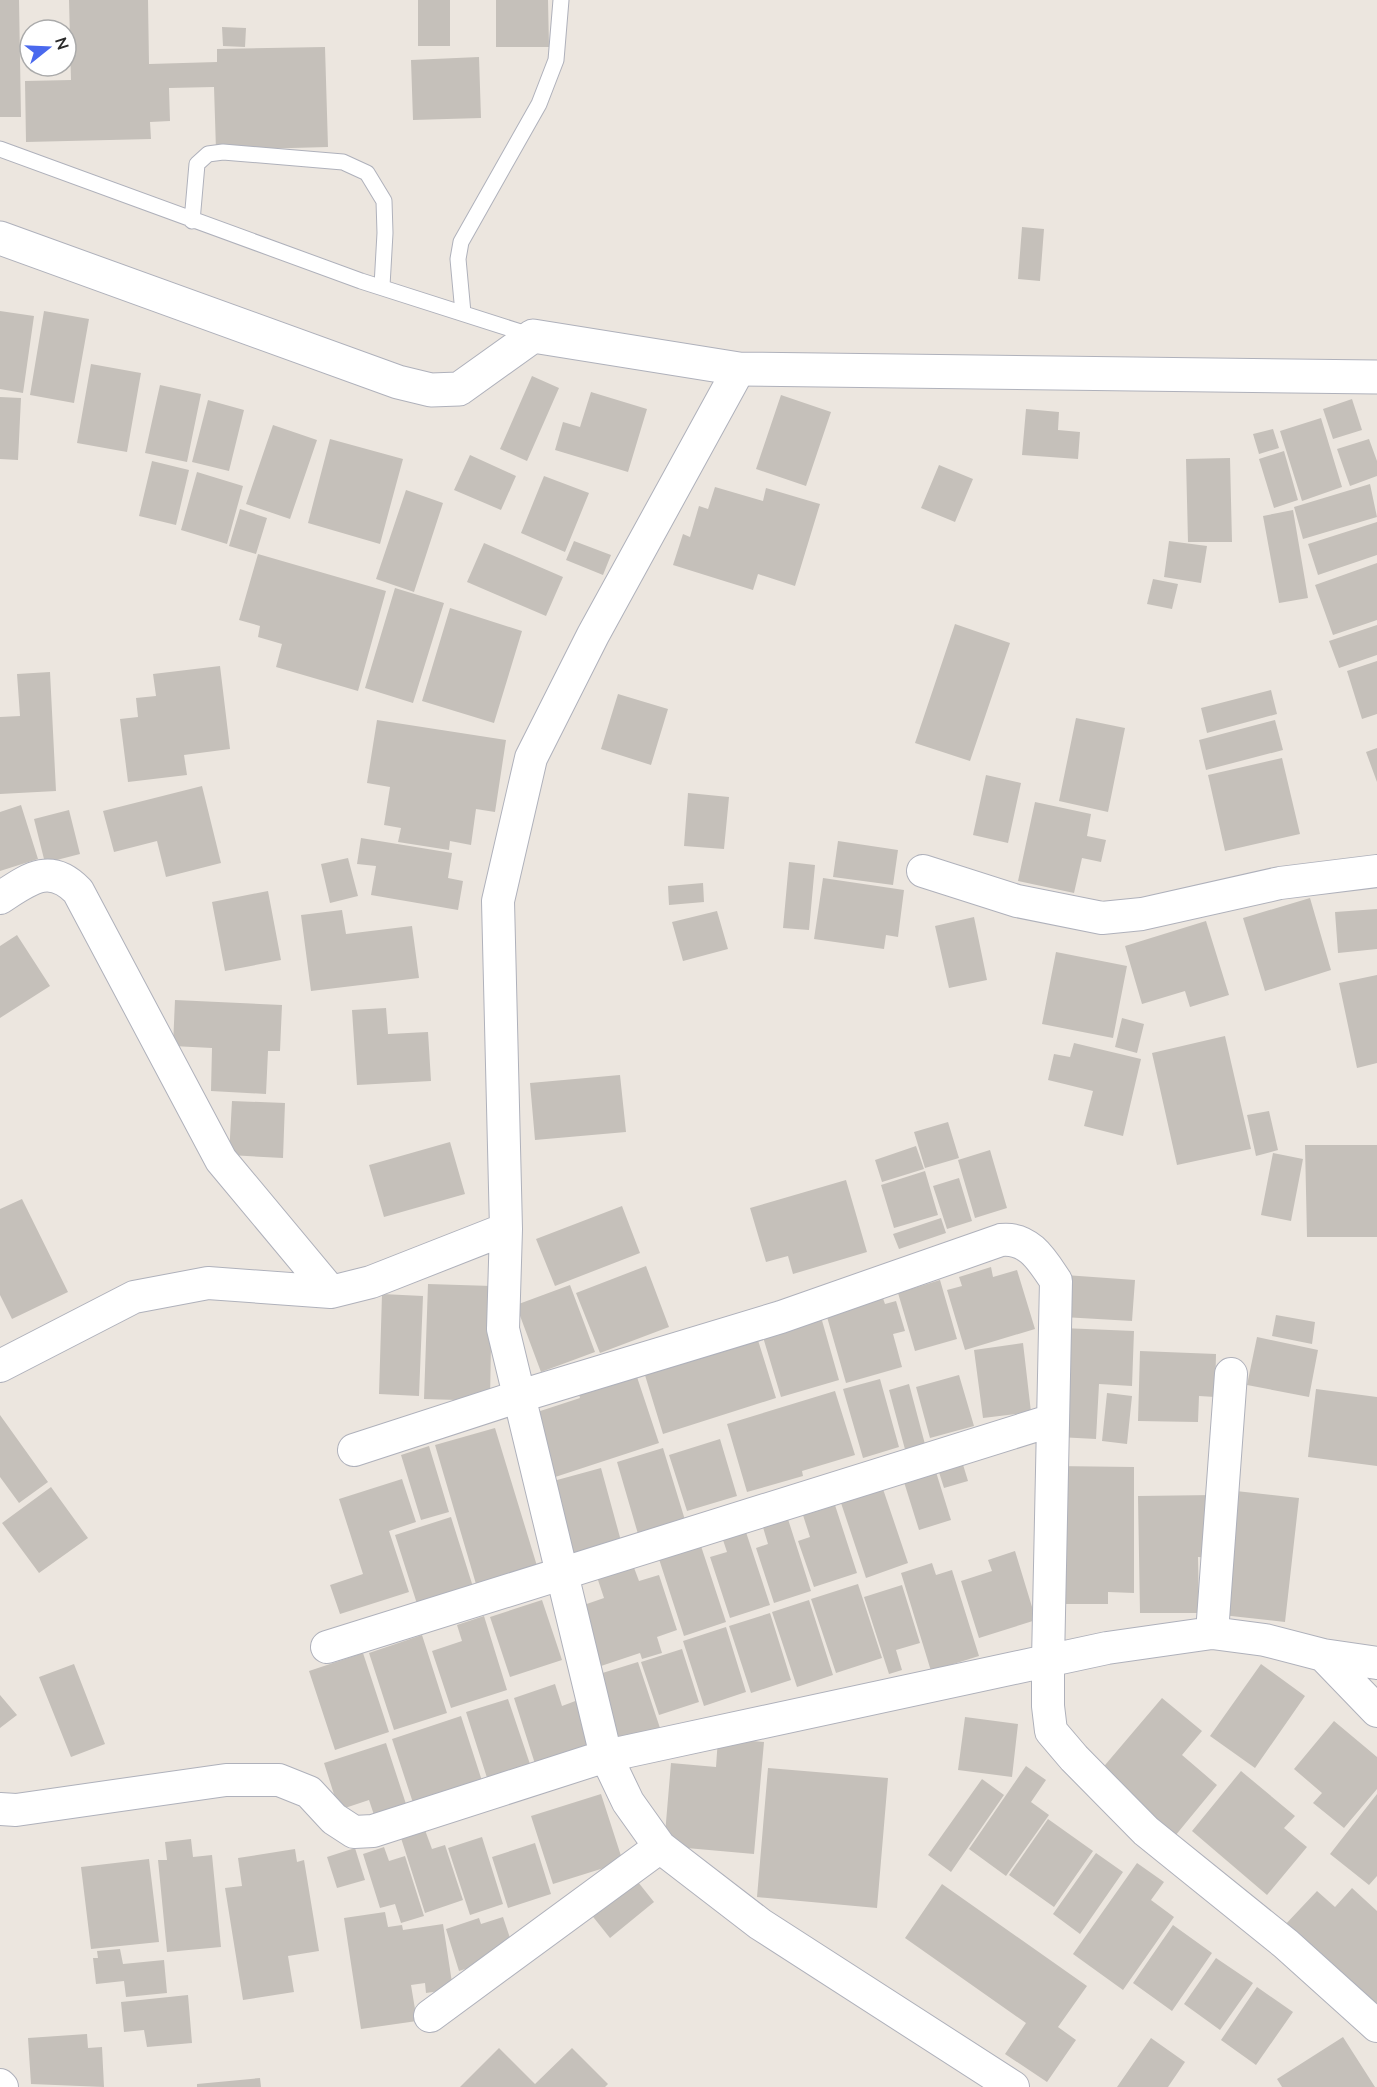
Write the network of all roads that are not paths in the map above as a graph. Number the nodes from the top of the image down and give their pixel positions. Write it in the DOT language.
graph roads {
  1 [pos="561,0"];
  2 [pos="0,149"];
  3 [pos="192,221"];
  4 [pos="0,238"];
  5 [pos="382,286"];
  6 [pos="463,313"];
  7 [pos="533,336"];
  8 [pos="739,369"];
  9 [pos="1377,377"];
  10 [pos="923,871"];
  11 [pos="1377,871"];
  12 [pos="0,898"];
  13 [pos="506,1229"];
  14 [pos="331,1292"];
  15 [pos="4,1353"];
  16 [pos="1231,1374"];
  17 [pos="517,1397"];
  18 [pos="1053,1420"];
  19 [pos="354,1450"];
  20 [pos="561,1572"];
  21 [pos="1212,1633"];
  22 [pos="327,1647"];
  23 [pos="1323,1656"];
  24 [pos="1048,1661"];
  25 [pos="1377,1663"];
  26 [pos="1377,1711"];
  27 [pos="606,1756"];
  28 [pos="0,1809"];
  29 [pos="660,1847"];
  30 [pos="429,2016"];
  31 [pos="1377,2026"];
  32 [pos="1013,2087"];
  1 -- 6 [label="lane"];
  2 -- 3 [label="lane"];
  3 -- 5 [label="lane"];
  3 -- 5 [label="lane"];
  4 -- 7 [label="street"];
  5 -- 6 [label="lane"];
  6 -- 7 [label="lane"];
  7 -- 8 [label="street"];
  8 -- 9 [label="street"];
  8 -- 13 [label="street"];
  10 -- 11 [label="street"];
  12 -- 14 [label="street"];
  13 -- 14 [label="street"];
  13 -- 17 [label="street"];
  14 -- 15 [label="street"];
  16 -- 21 [label="street"];
  17 -- 18 [label="street"];
  17 -- 19 [label="street"];
  17 -- 20 [label="street"];
  18 -- 20 [label="street"];
  18 -- 24 [label="street"];
  20 -- 22 [label="street"];
  20 -- 27 [label="street"];
  21 -- 23 [label="street"];
  21 -- 24 [label="street"];
  23 -- 25 [label="street"];
  23 -- 26 [label="street"];
  24 -- 27 [label="street"];
  24 -- 31 [label="street"];
  27 -- 28 [label="street"];
  27 -- 29 [label="street"];
  29 -- 30 [label="street"];
  29 -- 32 [label="street"];
}
